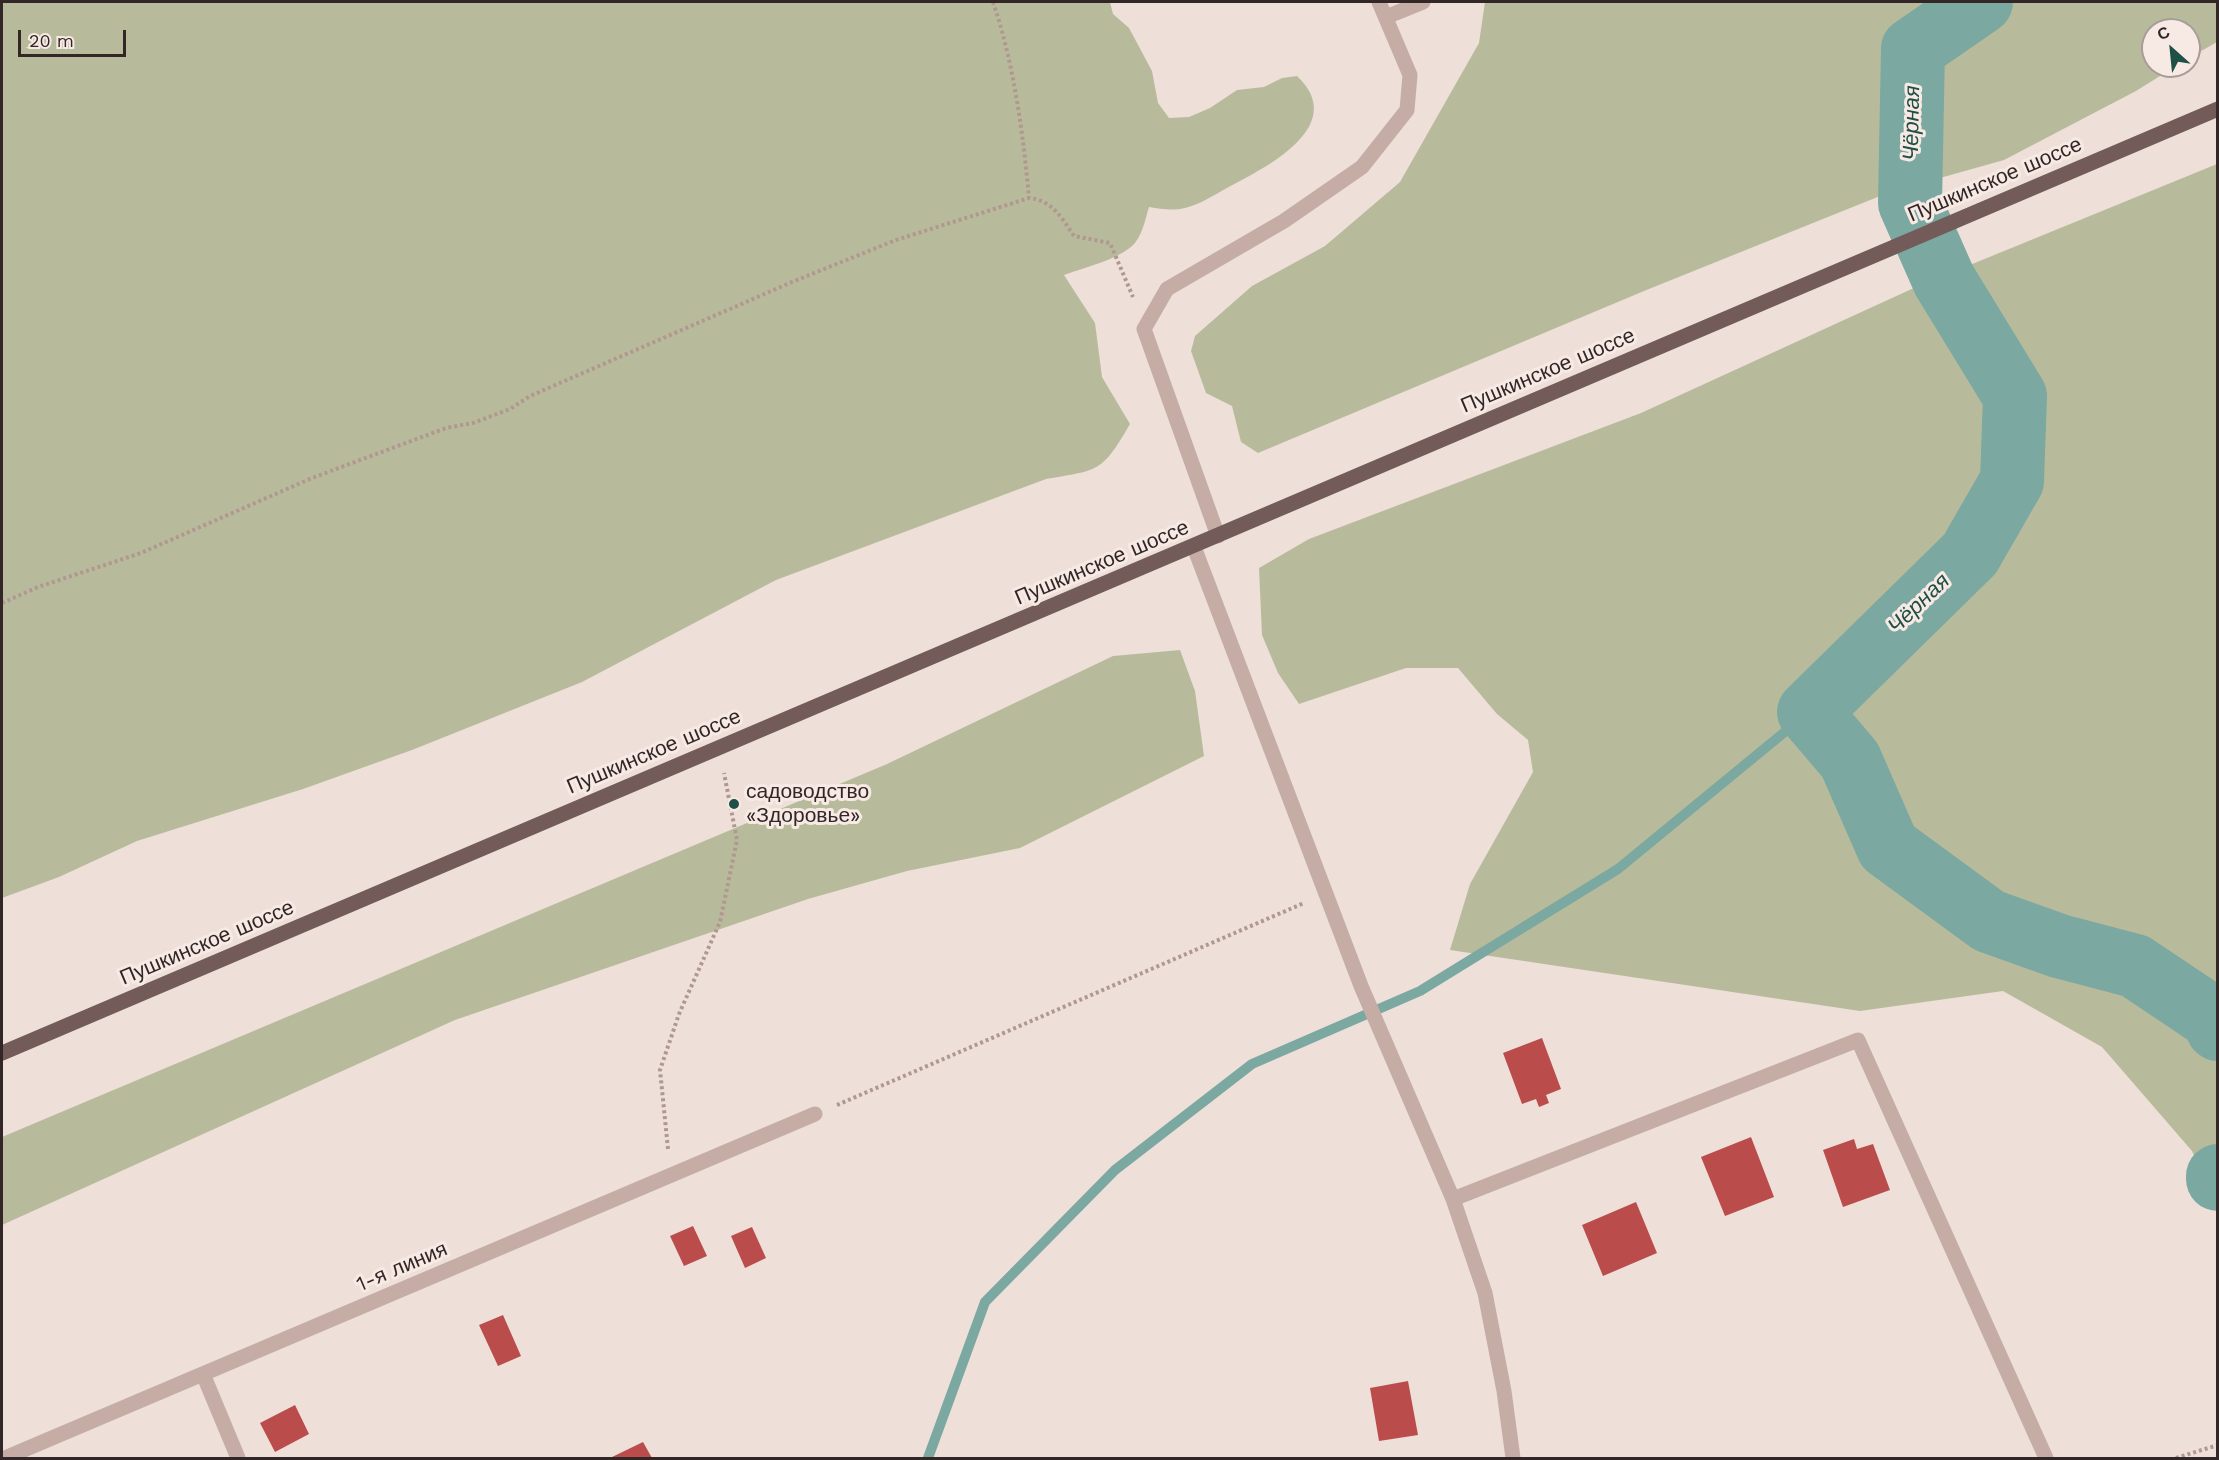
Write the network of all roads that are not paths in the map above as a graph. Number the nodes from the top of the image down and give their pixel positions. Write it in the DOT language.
graph roads {
  1 [pos="1379,2"];
  2 [pos="1423,2"];
  3 [pos="1386,17"];
  4 [pos="2217,110"];
  5 [pos="1218,536"];
  6 [pos="1194,547"];
  7 [pos="2,1053"];
  8 [pos="815,1114"];
  9 [pos="1453,1199"];
  10 [pos="203,1374"];
  11 [pos="5,1458"];
  12 [pos="238,1458"];
  13 [pos="1512,1458"];
  14 [pos="2046,1458"];
  1 -- 3 [label="street"];
  2 -- 3 [label="street"];
  3 -- 5 [label="street"];
  4 -- 5 [label="main road, Пушкинское шоссе"];
  5 -- 6 [label="main road, Пушкинское шоссе"];
  6 -- 7 [label="main road, Пушкинское шоссе"];
  6 -- 9 [label="street"];
  8 -- 10 [label="street, 1-я линия"];
  9 -- 13 [label="street"];
  9 -- 14 [label="street"];
  10 -- 11 [label="street, 1-я линия"];
  10 -- 12 [label="street"];
}
